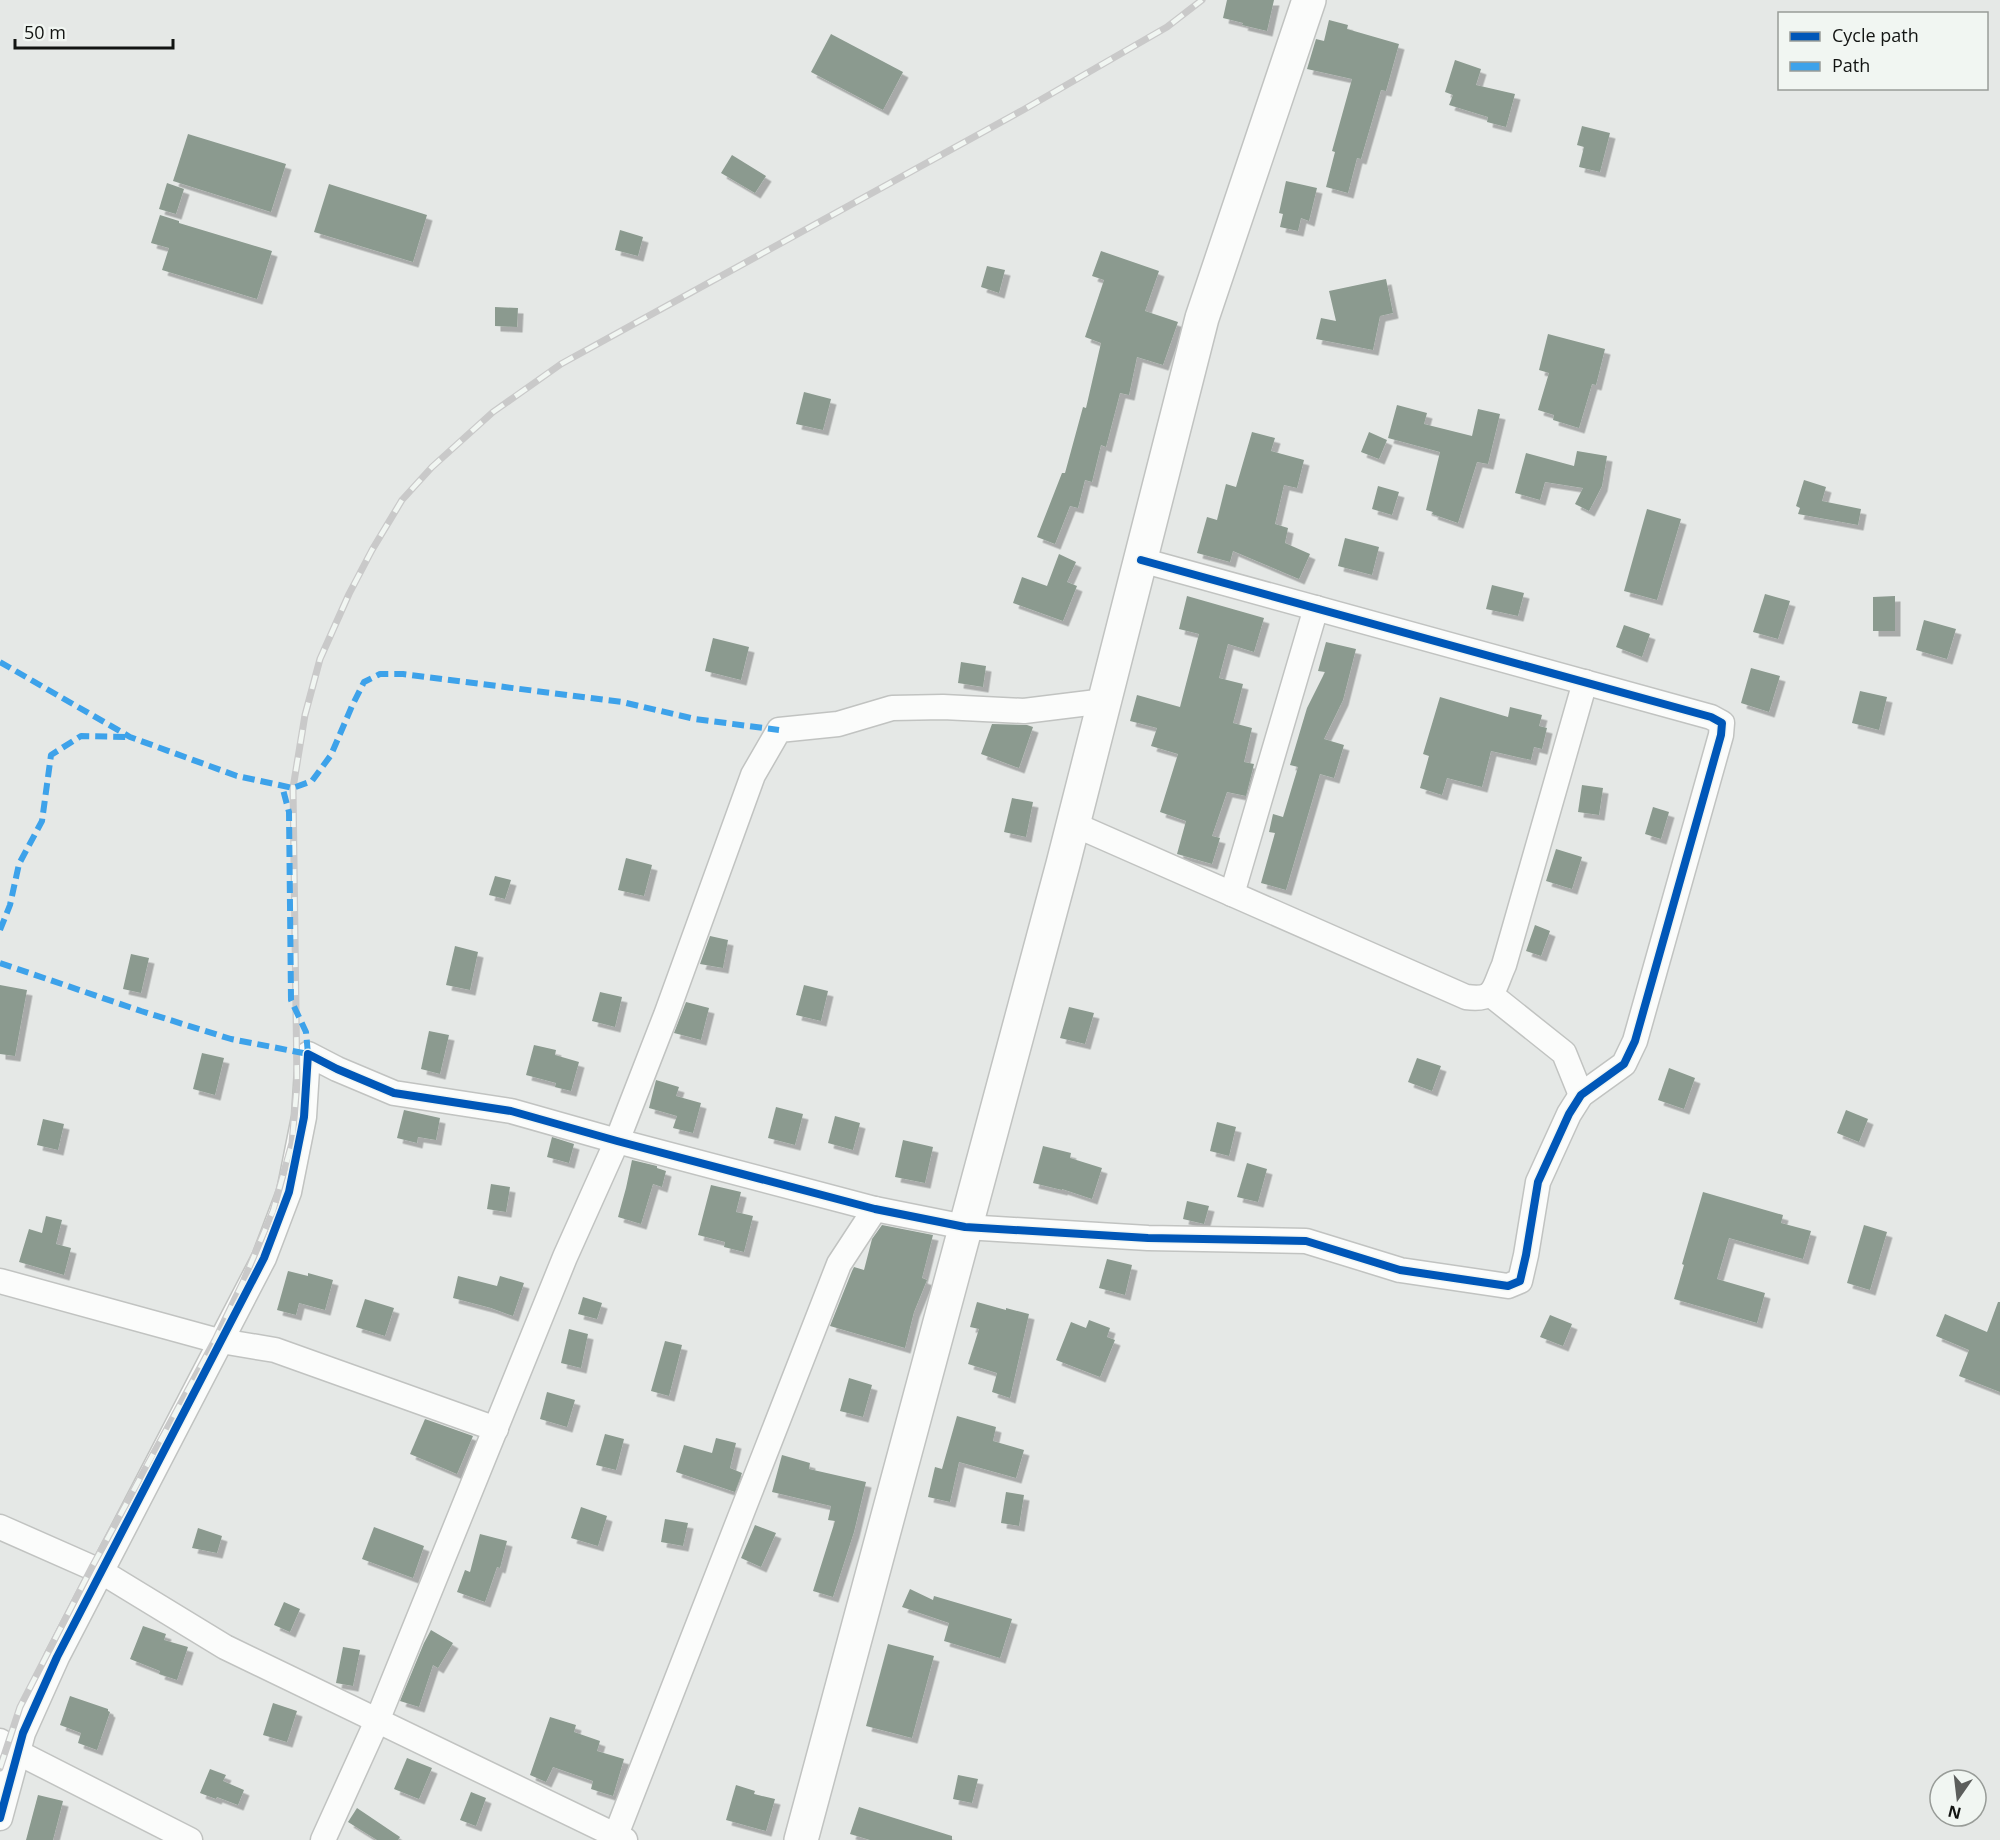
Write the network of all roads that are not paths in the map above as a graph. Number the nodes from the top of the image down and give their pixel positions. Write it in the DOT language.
graph roads {
  1 [pos="1309,0"];
  2 [pos="1141,560"];
  3 [pos="1316,608"];
  4 [pos="1585,682"];
  5 [pos="1104,701"];
  6 [pos="1073,824"];
  7 [pos="1232,894"];
  8 [pos="1491,994"];
  9 [pos="1581,1095"];
  10 [pos="617,1142"];
  11 [pos="875,1209"];
  12 [pos="965,1227"];
  13 [pos="0,1281"];
  14 [pos="222,1341"];
  15 [pos="496,1429"];
  16 [pos="0,1527"];
  17 [pos="102,1572"];
  18 [pos="377,1721"];
  19 [pos="8,1747"];
  20 [pos="0,1818"];
  21 [pos="618,1839"];
  22 [pos="190,1840"];
  23 [pos="323,1840"];
  24 [pos="801,1840"];
  1 -- 2 [label="main road"];
  2 -- 3 [label="street"];
  2 -- 5 [label="main road"];
  3 -- 4 [label="street"];
  3 -- 7 [label="street"];
  4 -- 8 [label="street"];
  4 -- 9 [label="street"];
  5 -- 6 [label="main road"];
  5 -- 10 [label="street"];
  6 -- 7 [label="street"];
  6 -- 12 [label="main road"];
  7 -- 8 [label="street"];
  8 -- 9 [label="street"];
  9 -- 12 [label="street"];
  10 -- 11 [label="street"];
  10 -- 14 [label="street"];
  10 -- 15 [label="street"];
  11 -- 12 [label="street"];
  11 -- 21 [label="street"];
  12 -- 24 [label="main road"];
  13 -- 14 [label="street"];
  14 -- 15 [label="street"];
  14 -- 17 [label="street"];
  15 -- 18 [label="street"];
  16 -- 17 [label="street"];
  17 -- 18 [label="street"];
  17 -- 19 [label="street"];
  18 -- 21 [label="street"];
  18 -- 23 [label="street"];
  19 -- 20 [label="street"];
  19 -- 22 [label="street"];
}
